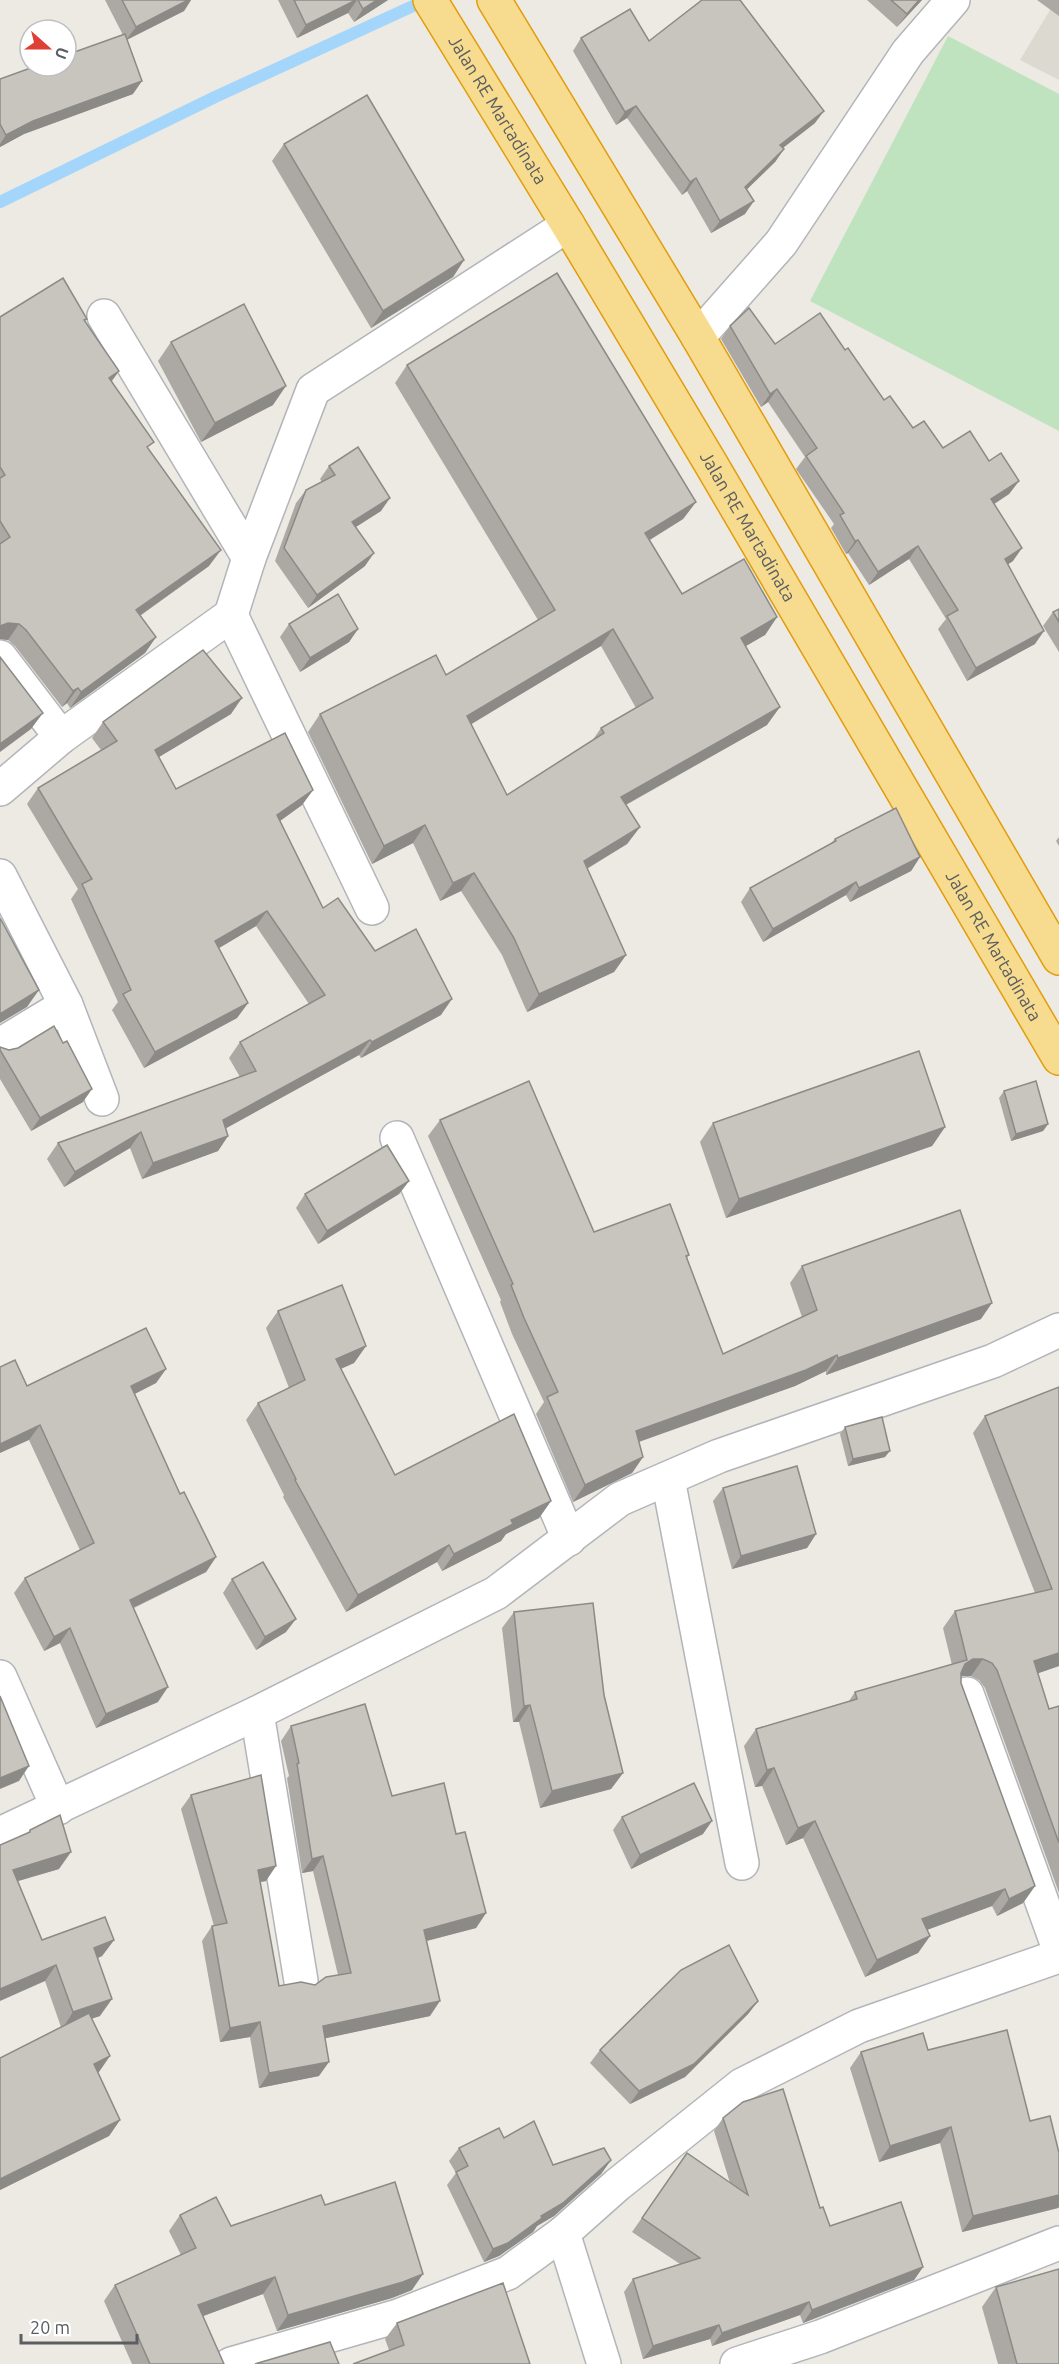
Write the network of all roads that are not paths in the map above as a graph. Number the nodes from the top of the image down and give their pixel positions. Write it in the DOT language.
graph roads {
  1 [pos="430,0"];
  2 [pos="494,0"];
  3 [pos="953,0"];
  4 [pos="568,225"];
  5 [pos="104,316"];
  6 [pos="698,337"];
  7 [pos="249,558"];
  8 [pos="231,615"];
  9 [pos="0,657"];
  10 [pos="61,736"];
  11 [pos="0,789"];
  12 [pos="0,876"];
  13 [pos="372,908"];
  14 [pos="1059,958"];
  15 [pos="66,1005"];
  16 [pos="0,1045"];
  17 [pos="1059,1058"];
  18 [pos="102,1099"];
  19 [pos="398,1138"];
  20 [pos="1059,1330"];
  21 [pos="668,1479"];
  22 [pos="569,1539"];
  23 [pos="0,1677"];
  24 [pos="967,1694"];
  25 [pos="257,1713"];
  26 [pos="58,1808"];
  27 [pos="0,1834"];
  28 [pos="742,1863"];
  29 [pos="1059,1949"];
  30 [pos="1059,1956"];
  31 [pos="301,1981"];
  32 [pos="562,2233"];
  33 [pos="1059,2243"];
  34 [pos="231,2364"];
  35 [pos="604,2364"];
  36 [pos="737,2364"];
  1 -- 4 [label="highway, Jalan RE Martadinata"];
  2 -- 6 [label="highway"];
  3 -- 6 [label="street"];
  4 -- 7 [label="street"];
  4 -- 17 [label="highway, Jalan RE Martadinata"];
  5 -- 7 [label="street"];
  6 -- 14 [label="highway"];
  7 -- 8 [label="street"];
  8 -- 10 [label="street"];
  8 -- 13 [label="street"];
  9 -- 10 [label="street"];
  10 -- 11 [label="street"];
  12 -- 15 [label="street"];
  15 -- 16 [label="street"];
  15 -- 18 [label="street"];
  19 -- 22 [label="street"];
  20 -- 21 [label="street"];
  21 -- 22 [label="street"];
  21 -- 28 [label="street"];
  22 -- 25 [label="street"];
  23 -- 26 [label="street"];
  24 -- 29 [label="street"];
  25 -- 26 [label="street"];
  25 -- 31 [label="street"];
  26 -- 27 [label="street"];
  30 -- 32 [label="street"];
  32 -- 34 [label="street"];
  32 -- 35 [label="street"];
  33 -- 36 [label="street"];
}
